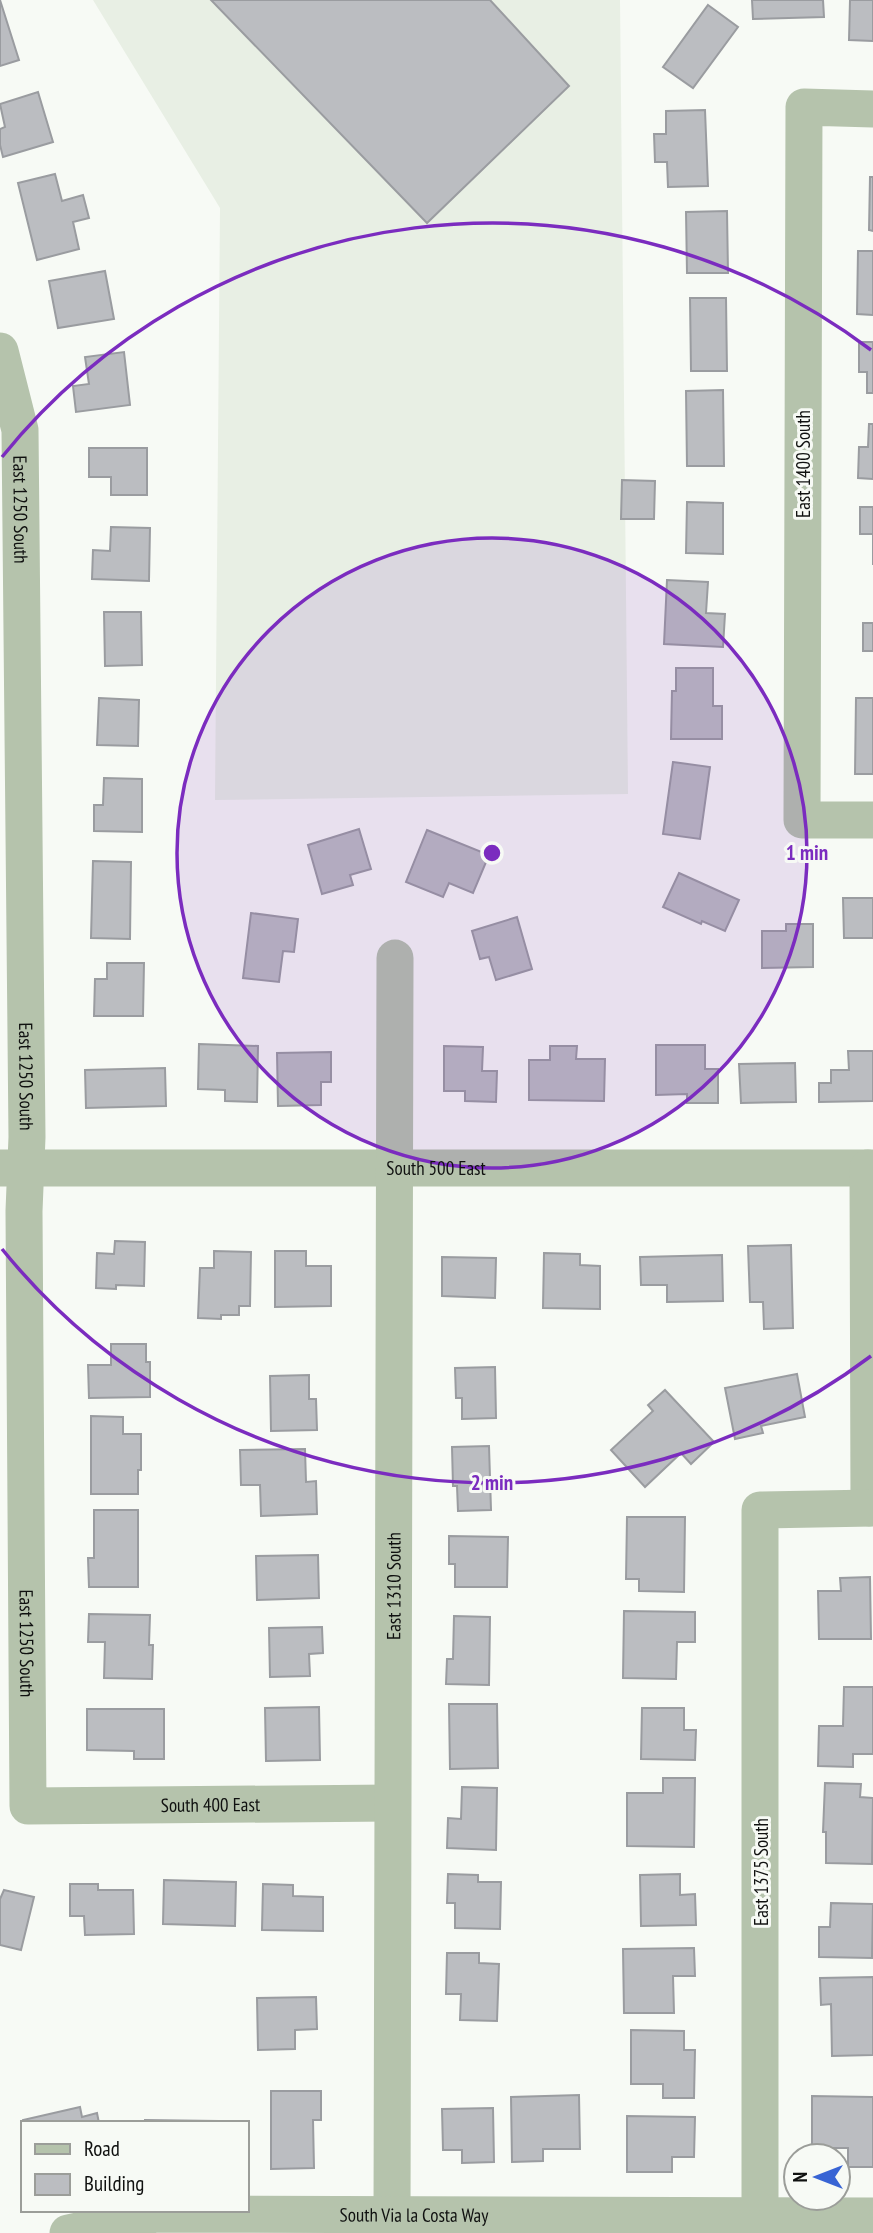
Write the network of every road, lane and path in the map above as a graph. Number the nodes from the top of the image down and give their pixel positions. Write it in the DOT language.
graph roads {
  1 [pos="873,109"];
  2 [pos="0,351"];
  3 [pos="873,820"];
  4 [pos="395,958"];
  5 [pos="394,1168"];
  6 [pos="870,1168"];
  7 [pos="13,1169"];
  8 [pos="14,1501"];
  9 [pos="871,1508"];
  10 [pos="393,1803"];
  11 [pos="28,1806"];
  12 [pos="392,2214"];
  13 [pos="873,2216"];
  14 [pos="761,2225"];
  15 [pos="68,2233"];
  1 -- 3 [label="street, East 1400 South"];
  2 -- 7 [label="street, East 1250 South"];
  4 -- 5 [label="street, East 1310 South"];
  5 -- 6 [label="street, South 500 East"];
  5 -- 7 [label="street, South 500 East"];
  5 -- 10 [label="street, East 1310 South"];
  6 -- 9 [label="street"];
  7 -- 8 [label="street, East 1250 South"];
  8 -- 11 [label="street, East 1250 South"];
  9 -- 14 [label="street, East 1375 South"];
  10 -- 11 [label="street, South 400 East"];
  10 -- 12 [label="street, East 1310 South"];
  12 -- 14 [label="street, South Via la Costa Way"];
  12 -- 15 [label="street, South Via la Costa Way"];
  13 -- 14 [label="street, South Via la Costa Way"];
}
